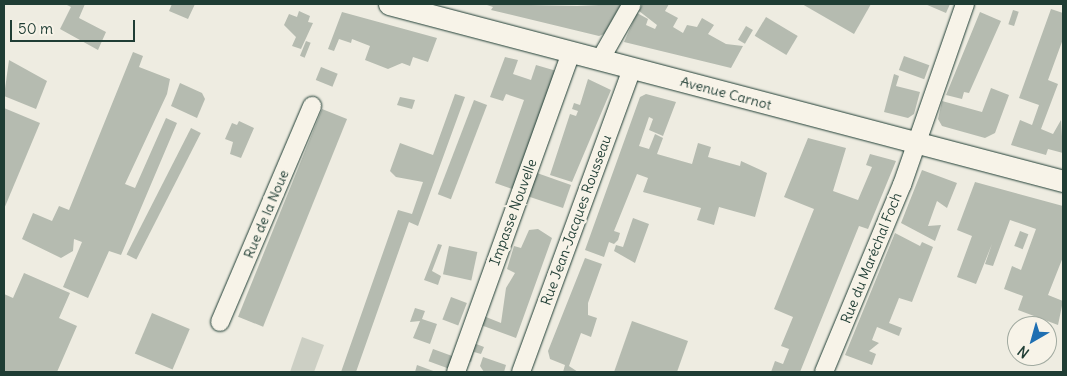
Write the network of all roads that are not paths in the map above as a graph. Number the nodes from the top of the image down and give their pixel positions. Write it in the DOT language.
graph roads {
  1 [pos="389,4"];
  2 [pos="632,4"];
  3 [pos="965,4"];
  4 [pos="571,52"];
  5 [pos="600,60"];
  6 [pos="632,68"];
  7 [pos="312,106"];
  8 [pos="918,143"];
  9 [pos="1063,181"];
  10 [pos="220,322"];
  11 [pos="456,372"];
  12 [pos="521,372"];
  13 [pos="824,372"];
  1 -- 4 [label="street, Avenue Carnot"];
  2 -- 5 [label="street"];
  3 -- 8 [label="street, Rue du Maréchal Foch"];
  4 -- 5 [label="street, Avenue Carnot"];
  4 -- 11 [label="street, Impasse Nouvelle"];
  5 -- 6 [label="street, Avenue Carnot"];
  6 -- 8 [label="street, Avenue Carnot"];
  6 -- 12 [label="street, Rue Jean-Jacques Rousseau"];
  7 -- 10 [label="street, Rue de la Noue"];
  8 -- 9 [label="street, Avenue Carnot"];
  8 -- 13 [label="street, Rue du Maréchal Foch"];
}
